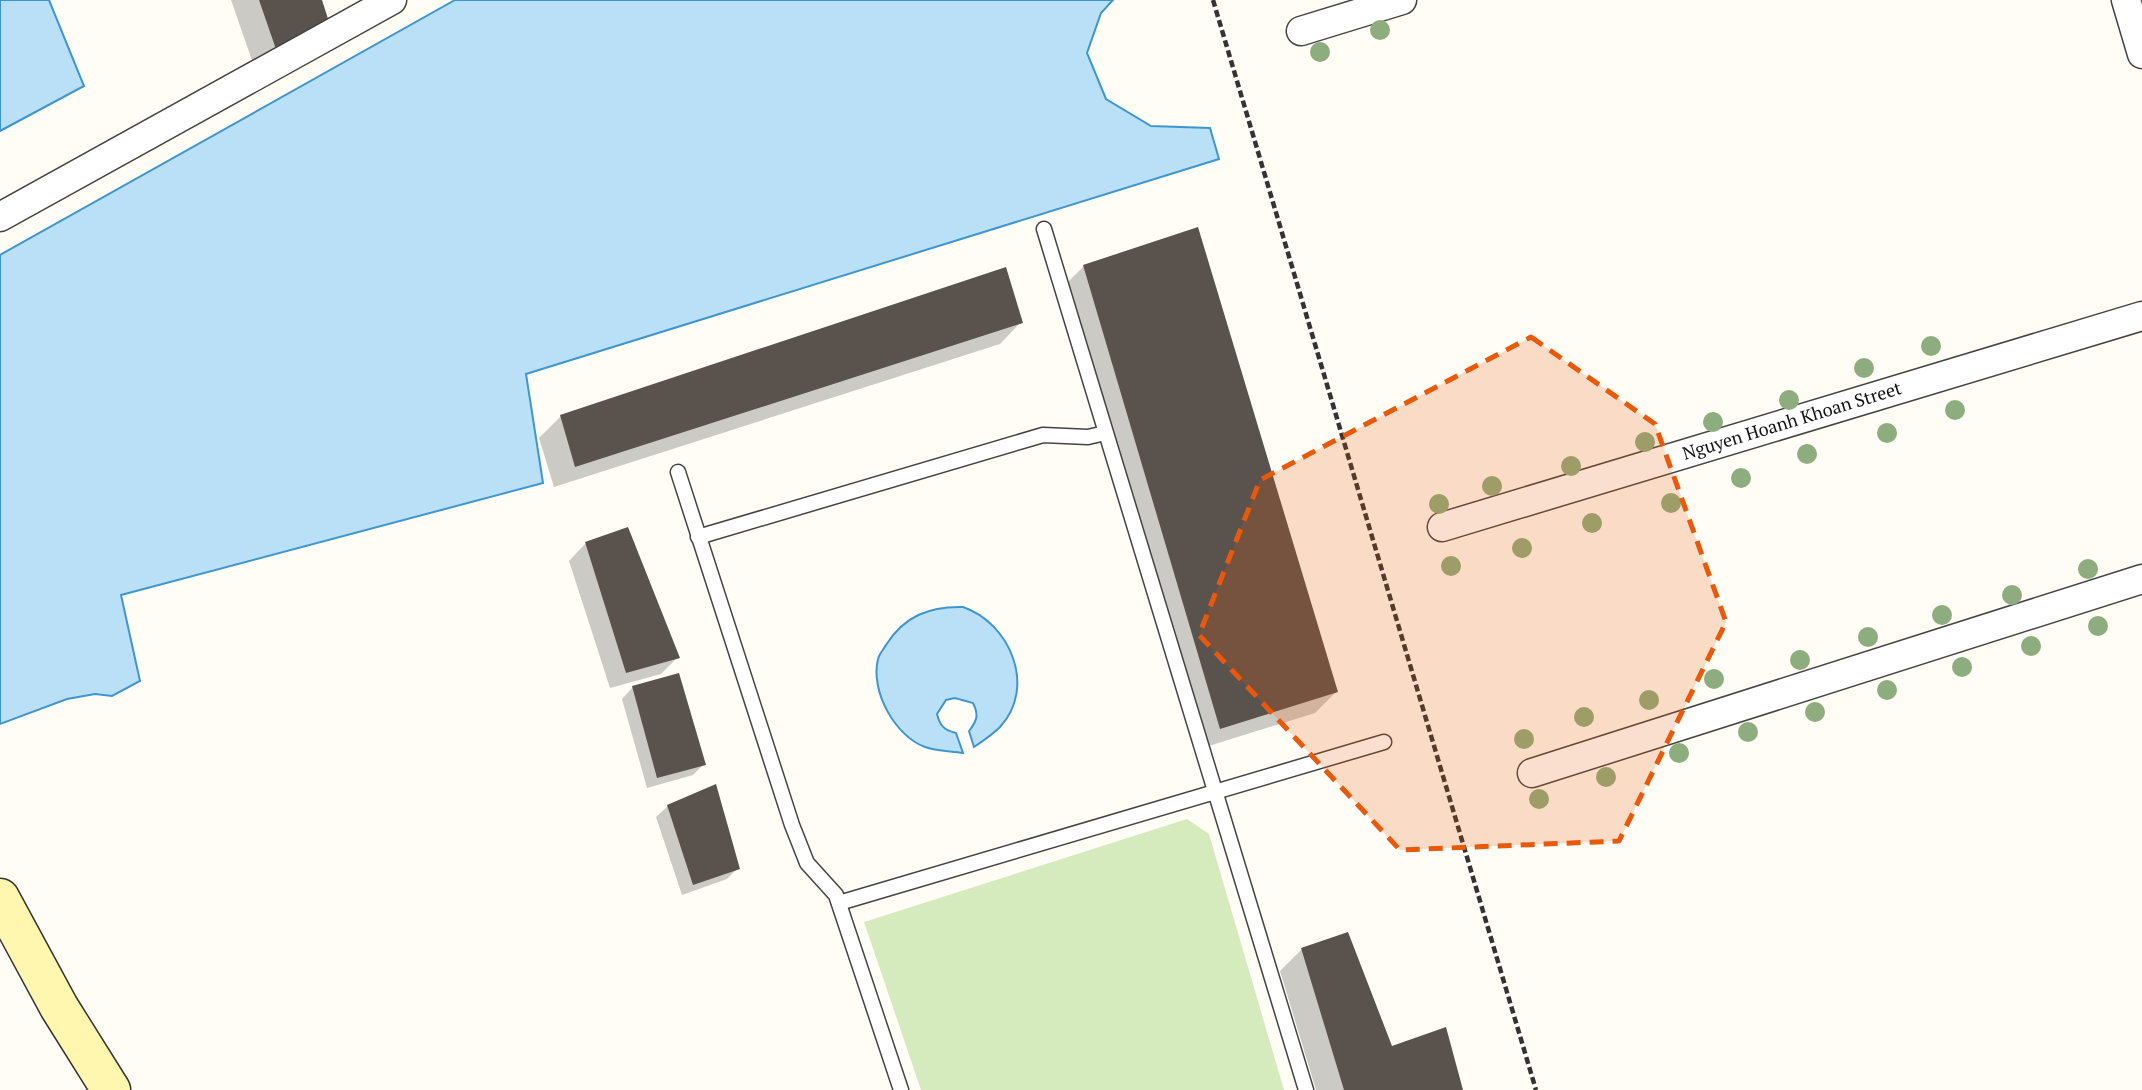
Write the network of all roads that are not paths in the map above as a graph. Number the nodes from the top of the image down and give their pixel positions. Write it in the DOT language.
graph roads {
  1 [pos="392,0"];
  2 [pos="1402,0"];
  3 [pos="2126,0"];
  4 [pos="1301,31"];
  5 [pos="2140,43"];
  6 [pos="0,217"];
  7 [pos="1044,229"];
  8 [pos="2142,316"];
  9 [pos="1105,433"];
  10 [pos="677,472"];
  11 [pos="1442,527"];
  12 [pos="698,537"];
  13 [pos="2142,579"];
  14 [pos="1384,742"];
  15 [pos="1532,773"];
  16 [pos="1214,792"];
  17 [pos="0,898"];
  18 [pos="839,903"];
  19 [pos="111,1090"];
  20 [pos="901,1090"];
  21 [pos="1306,1090"];
  1 -- 6 [label="street"];
  2 -- 4 [label="street"];
  3 -- 5 [label="street"];
  7 -- 9 [label="lane"];
  8 -- 11 [label="street, Nguyen Hoanh Khoan Street"];
  9 -- 12 [label="lane"];
  9 -- 16 [label="lane"];
  10 -- 12 [label="lane"];
  12 -- 18 [label="lane"];
  13 -- 15 [label="street"];
  14 -- 16 [label="lane"];
  16 -- 18 [label="lane"];
  16 -- 21 [label="lane"];
  17 -- 19 [label="main road"];
  18 -- 20 [label="lane"];
}
